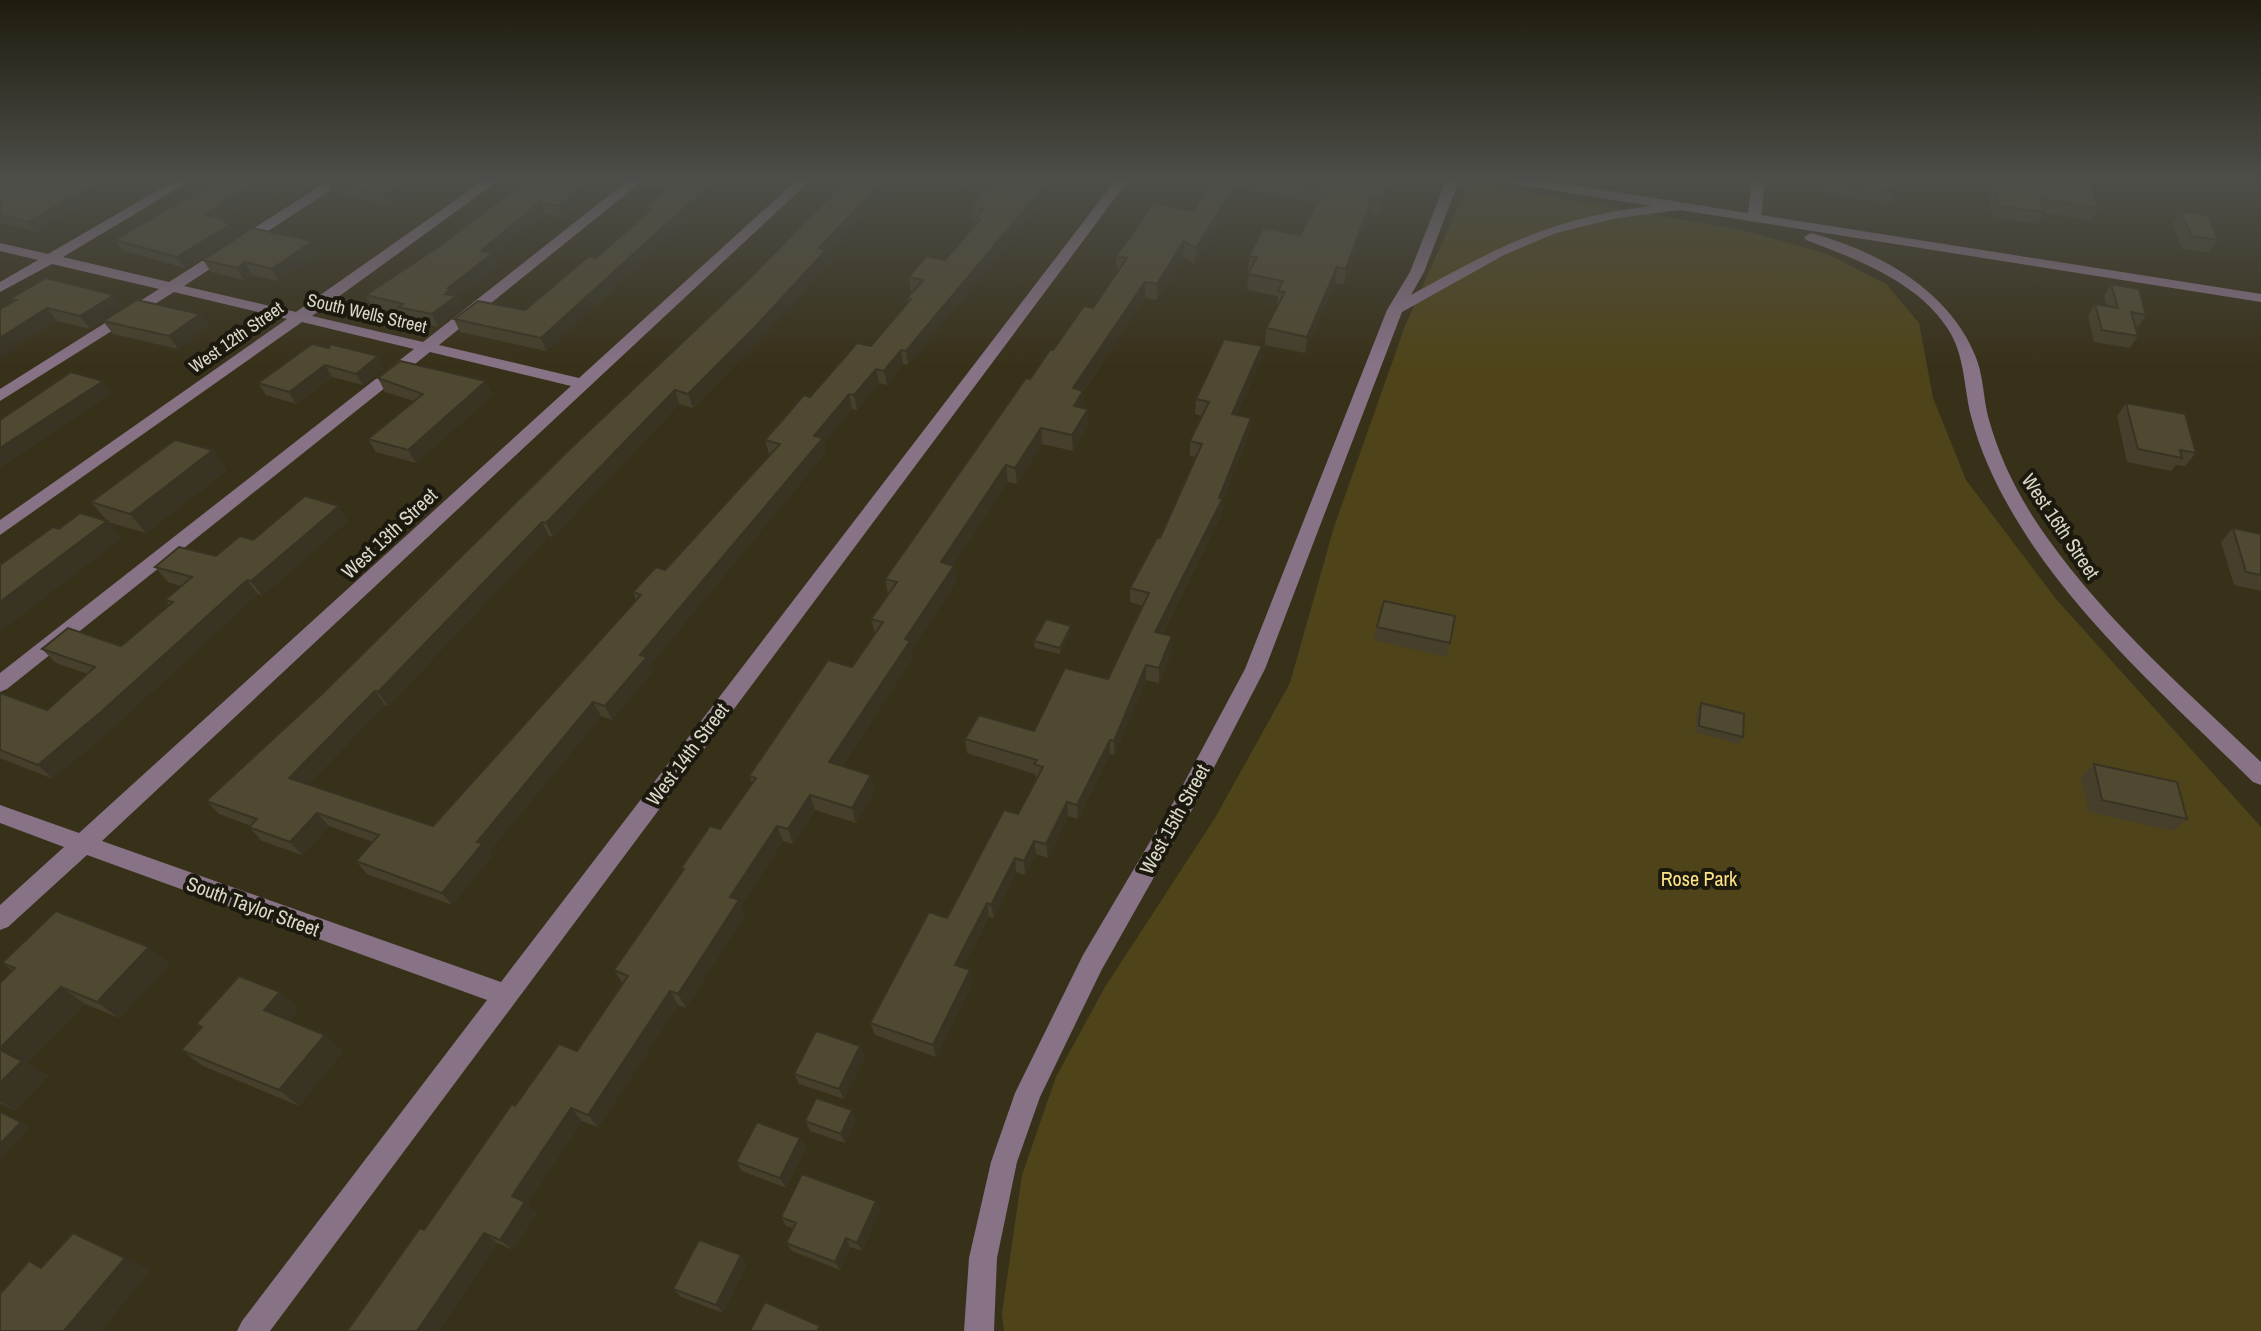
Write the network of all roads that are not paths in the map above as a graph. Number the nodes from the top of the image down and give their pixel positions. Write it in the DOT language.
graph roads {
  1 [pos="82,240"];
  2 [pos="245,240"];
  3 [pos="408,240"];
  4 [pos="561,240"];
  5 [pos="740,240"];
  6 [pos="1077,240"];
  7 [pos="1430,240"];
  8 [pos="1527,240"];
  9 [pos="1819,240"];
  10 [pos="1885,240"];
  11 [pos="1921,246"];
  12 [pos="0,247"];
  13 [pos="49,259"];
  14 [pos="1883,266"];
  15 [pos="0,288"];
  16 [pos="169,288"];
  17 [pos="2261,298"];
  18 [pos="1395,310"];
  19 [pos="300,317"];
  20 [pos="426,347"];
  21 [pos="584,384"];
  22 [pos="0,396"];
  23 [pos="0,529"];
  24 [pos="0,684"];
  25 [pos="2261,776"];
  26 [pos="0,814"];
  27 [pos="83,844"];
  28 [pos="0,920"];
  29 [pos="507,996"];
  30 [pos="252,1331"];
  31 [pos="979,1331"];
  1 -- 13 [label="street"];
  2 -- 16 [label="street"];
  3 -- 19 [label="street, West 12th Street"];
  4 -- 20 [label="street"];
  5 -- 21 [label="street, West 13th Street"];
  6 -- 29 [label="street, West 14th Street"];
  7 -- 18 [label="street, West 15th Street"];
  8 -- 18 [label="street"];
  9 -- 14 [label="street, West 16th Street"];
  10 -- 11 [label="street"];
  11 -- 14 [label="street"];
  11 -- 17 [label="street"];
  12 -- 13 [label="street, South Wells Street"];
  13 -- 15 [label="street"];
  13 -- 16 [label="street, South Wells Street"];
  14 -- 25 [label="street, West 16th Street"];
  16 -- 19 [label="street, South Wells Street"];
  16 -- 22 [label="street"];
  18 -- 31 [label="street, West 15th Street"];
  19 -- 20 [label="street, South Wells Street"];
  19 -- 23 [label="street, West 12th Street"];
  20 -- 21 [label="street, South Wells Street"];
  20 -- 24 [label="street"];
  21 -- 27 [label="street, West 13th Street"];
  26 -- 27 [label="street, South Taylor Street"];
  27 -- 28 [label="street, West 13th Street"];
  27 -- 29 [label="street, South Taylor Street"];
  29 -- 30 [label="street, West 14th Street"];
}
